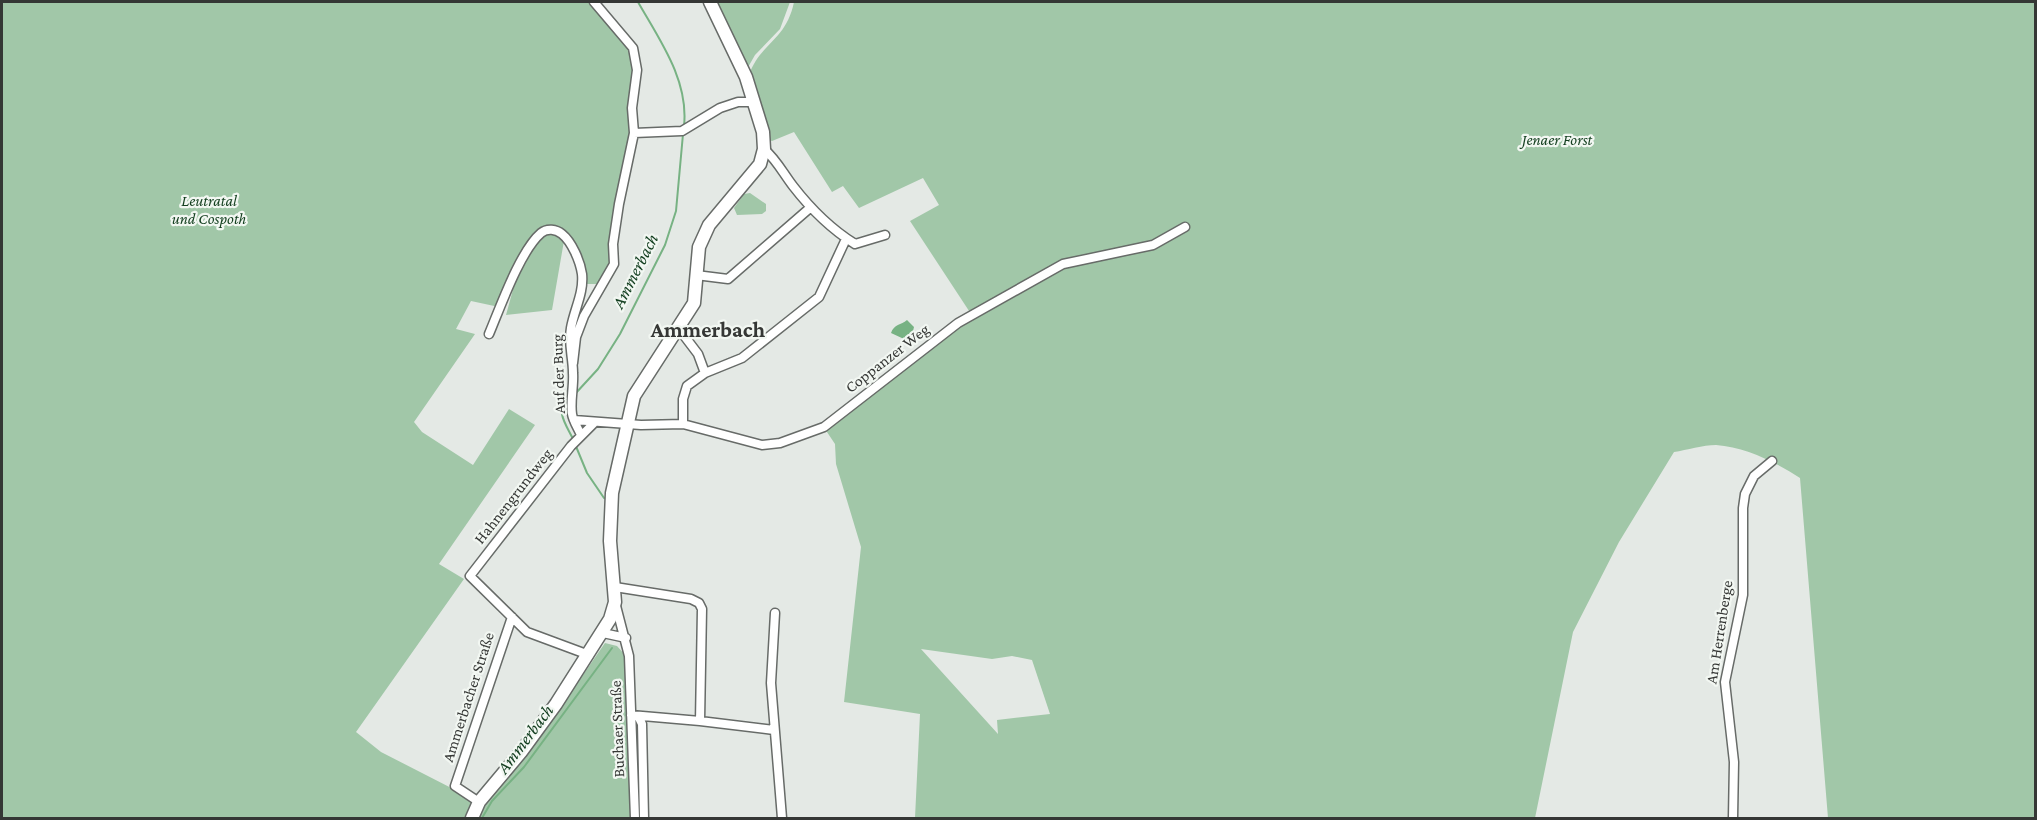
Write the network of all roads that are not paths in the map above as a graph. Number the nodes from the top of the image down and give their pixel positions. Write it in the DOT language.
graph roads {
  1 [pos="594,2"];
  2 [pos="710,2"];
  3 [pos="753,102"];
  4 [pos="634,133"];
  5 [pos="764,149"];
  6 [pos="811,207"];
  7 [pos="1185,227"];
  8 [pos="885,235"];
  9 [pos="846,239"];
  10 [pos="696,275"];
  11 [pos="679,329"];
  12 [pos="489,334"];
  13 [pos="573,363"];
  14 [pos="705,373"];
  15 [pos="574,420"];
  16 [pos="595,422"];
  17 [pos="629,423"];
  18 [pos="683,424"];
  19 [pos="576,440"];
  20 [pos="1772,461"];
  21 [pos="470,576"];
  22 [pos="615,586"];
  23 [pos="615,602"];
  24 [pos="775,613"];
  25 [pos="512,617"];
  26 [pos="603,633"];
  27 [pos="626,638"];
  28 [pos="589,655"];
  29 [pos="635,716"];
  30 [pos="700,721"];
  31 [pos="774,730"];
  32 [pos="479,802"];
  33 [pos="472,819"];
  34 [pos="636,819"];
  35 [pos="644,819"];
  36 [pos="782,819"];
  37 [pos="1732,819"];
  1 -- 4 [label="street"];
  2 -- 3 [label="main road"];
  3 -- 4 [label="street"];
  3 -- 5 [label="main road"];
  4 -- 13 [label="street"];
  5 -- 6 [label="street"];
  5 -- 10 [label="main road"];
  6 -- 9 [label="street"];
  6 -- 10 [label="street"];
  7 -- 18 [label="street, Coppanzer Weg"];
  8 -- 9 [label="street"];
  9 -- 14 [label="street"];
  10 -- 11 [label="main road"];
  11 -- 14 [label="street"];
  11 -- 17 [label="main road"];
  12 -- 13 [label="street, Auf der Burg"];
  13 -- 15 [label="street, Auf der Burg"];
  14 -- 18 [label="street"];
  15 -- 16 [label="street, Auf der Burg"];
  15 -- 19 [label="street"];
  16 -- 17 [label="street, Coppanzer Weg"];
  16 -- 19 [label="street, Hahnengrundweg"];
  17 -- 18 [label="street, Coppanzer Weg"];
  17 -- 22 [label="main road"];
  19 -- 21 [label="street, Hahnengrundweg"];
  20 -- 37 [label="street, Am Herrenberge"];
  21 -- 25 [label="street, Ammerbacher Straße"];
  22 -- 23 [label="main road"];
  22 -- 30 [label="street"];
  23 -- 26 [label="main road"];
  23 -- 27 [label="street, Buchaer Straße"];
  24 -- 31 [label="street"];
  25 -- 28 [label="street, Ammerbacher Straße"];
  25 -- 32 [label="street, Ammerbacher Straße"];
  26 -- 27 [label="street"];
  26 -- 28 [label="main road"];
  27 -- 29 [label="street, Buchaer Straße"];
  28 -- 32 [label="main road"];
  29 -- 30 [label="street"];
  29 -- 34 [label="street, Buchaer Straße"];
  29 -- 35 [label="street, Buchaer Straße"];
  30 -- 31 [label="street"];
  31 -- 36 [label="street"];
  32 -- 33 [label="main road"];
}
